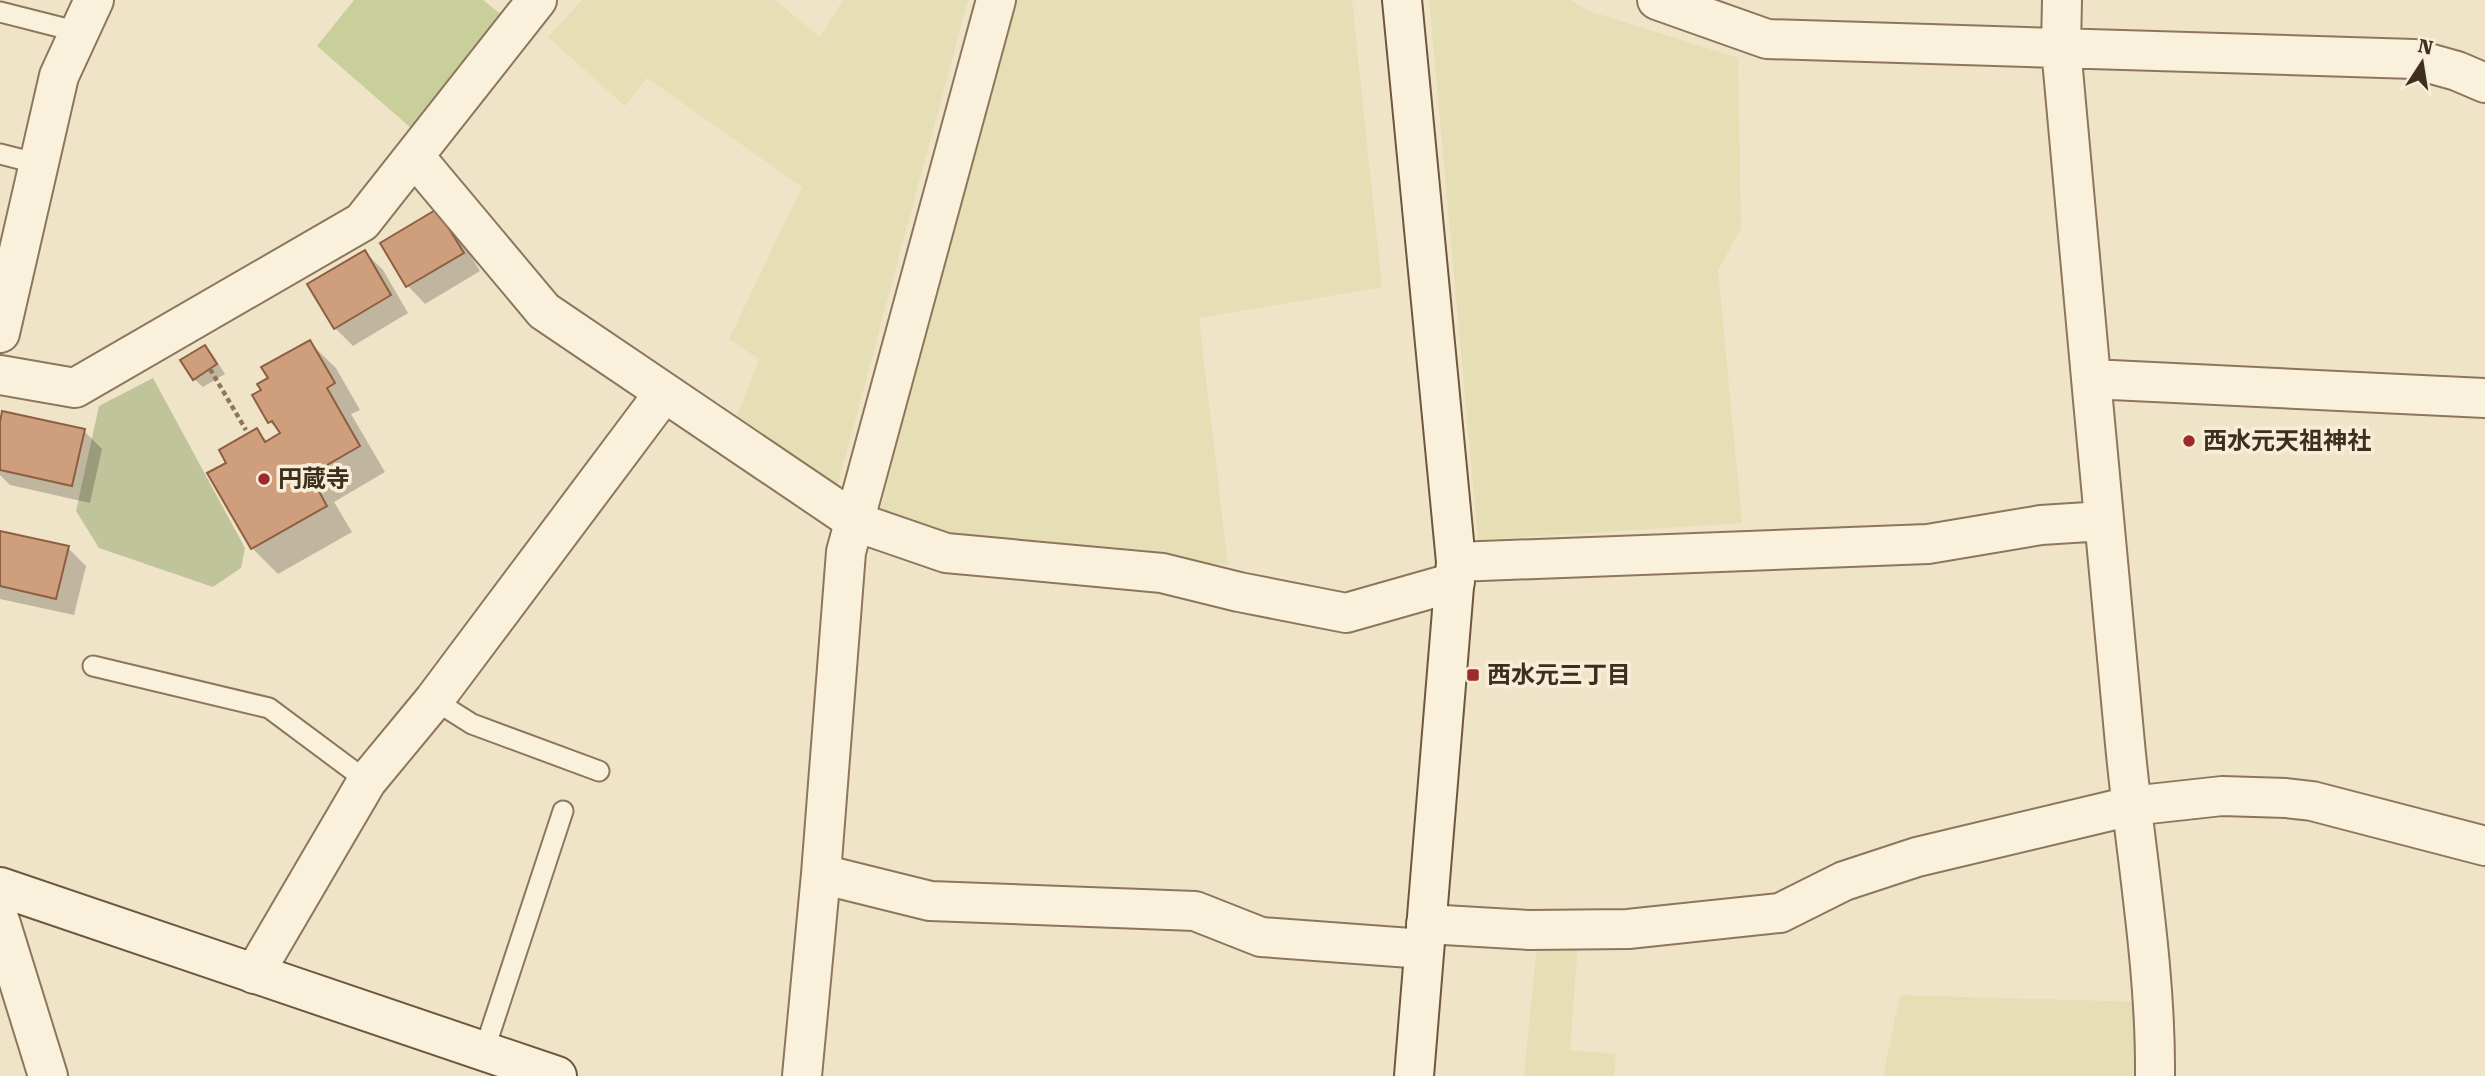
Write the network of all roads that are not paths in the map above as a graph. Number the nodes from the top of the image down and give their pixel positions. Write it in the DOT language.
graph roads {
  1 [pos="537,0"];
  2 [pos="996,0"];
  3 [pos="1402,0"];
  4 [pos="1657,0"];
  5 [pos="2062,0"];
  6 [pos="0,12"];
  7 [pos="87,16"];
  8 [pos="2061,48"];
  9 [pos="2485,83"];
  10 [pos="0,155"];
  11 [pos="415,157"];
  12 [pos="39,164"];
  13 [pos="0,333"];
  14 [pos="0,375"];
  15 [pos="2091,379"];
  16 [pos="664,393"];
  17 [pos="2485,398"];
  18 [pos="2104,521"];
  19 [pos="856,522"];
  20 [pos="1456,572"];
  21 [pos="93,666"];
  22 [pos="433,700"];
  23 [pos="599,771"];
  24 [pos="367,781"];
  25 [pos="2130,806"];
  26 [pos="563,811"];
  27 [pos="2485,846"];
  28 [pos="821,874"];
  29 [pos="0,887"];
  30 [pos="0,921"];
  31 [pos="1425,937"];
  32 [pos="254,974"];
  33 [pos="484,1051"];
  34 [pos="48,1076"];
  35 [pos="557,1076"];
  36 [pos="802,1076"];
  37 [pos="1414,1076"];
  38 [pos="2155,1076"];
  1 -- 11 [label="street"];
  2 -- 19 [label="street"];
  3 -- 20 [label="street"];
  4 -- 8 [label="street"];
  5 -- 8 [label="street"];
  6 -- 7 [label="lane"];
  7 -- 12 [label="street"];
  8 -- 9 [label="street"];
  8 -- 15 [label="street"];
  10 -- 12 [label="lane"];
  11 -- 14 [label="street"];
  11 -- 16 [label="street"];
  12 -- 13 [label="street"];
  15 -- 17 [label="street"];
  15 -- 18 [label="street"];
  16 -- 19 [label="street"];
  16 -- 22 [label="street"];
  18 -- 20 [label="street"];
  18 -- 25 [label="street"];
  19 -- 20 [label="street"];
  19 -- 28 [label="street"];
  20 -- 31 [label="street"];
  21 -- 24 [label="lane"];
  22 -- 23 [label="lane"];
  22 -- 24 [label="street"];
  24 -- 32 [label="street"];
  25 -- 27 [label="street"];
  25 -- 31 [label="street"];
  25 -- 38 [label="street"];
  26 -- 33 [label="lane"];
  28 -- 31 [label="street"];
  28 -- 36 [label="street"];
  29 -- 32 [label="street"];
  30 -- 34 [label="street"];
  31 -- 37 [label="street"];
  32 -- 33 [label="street"];
  33 -- 35 [label="street"];
}
